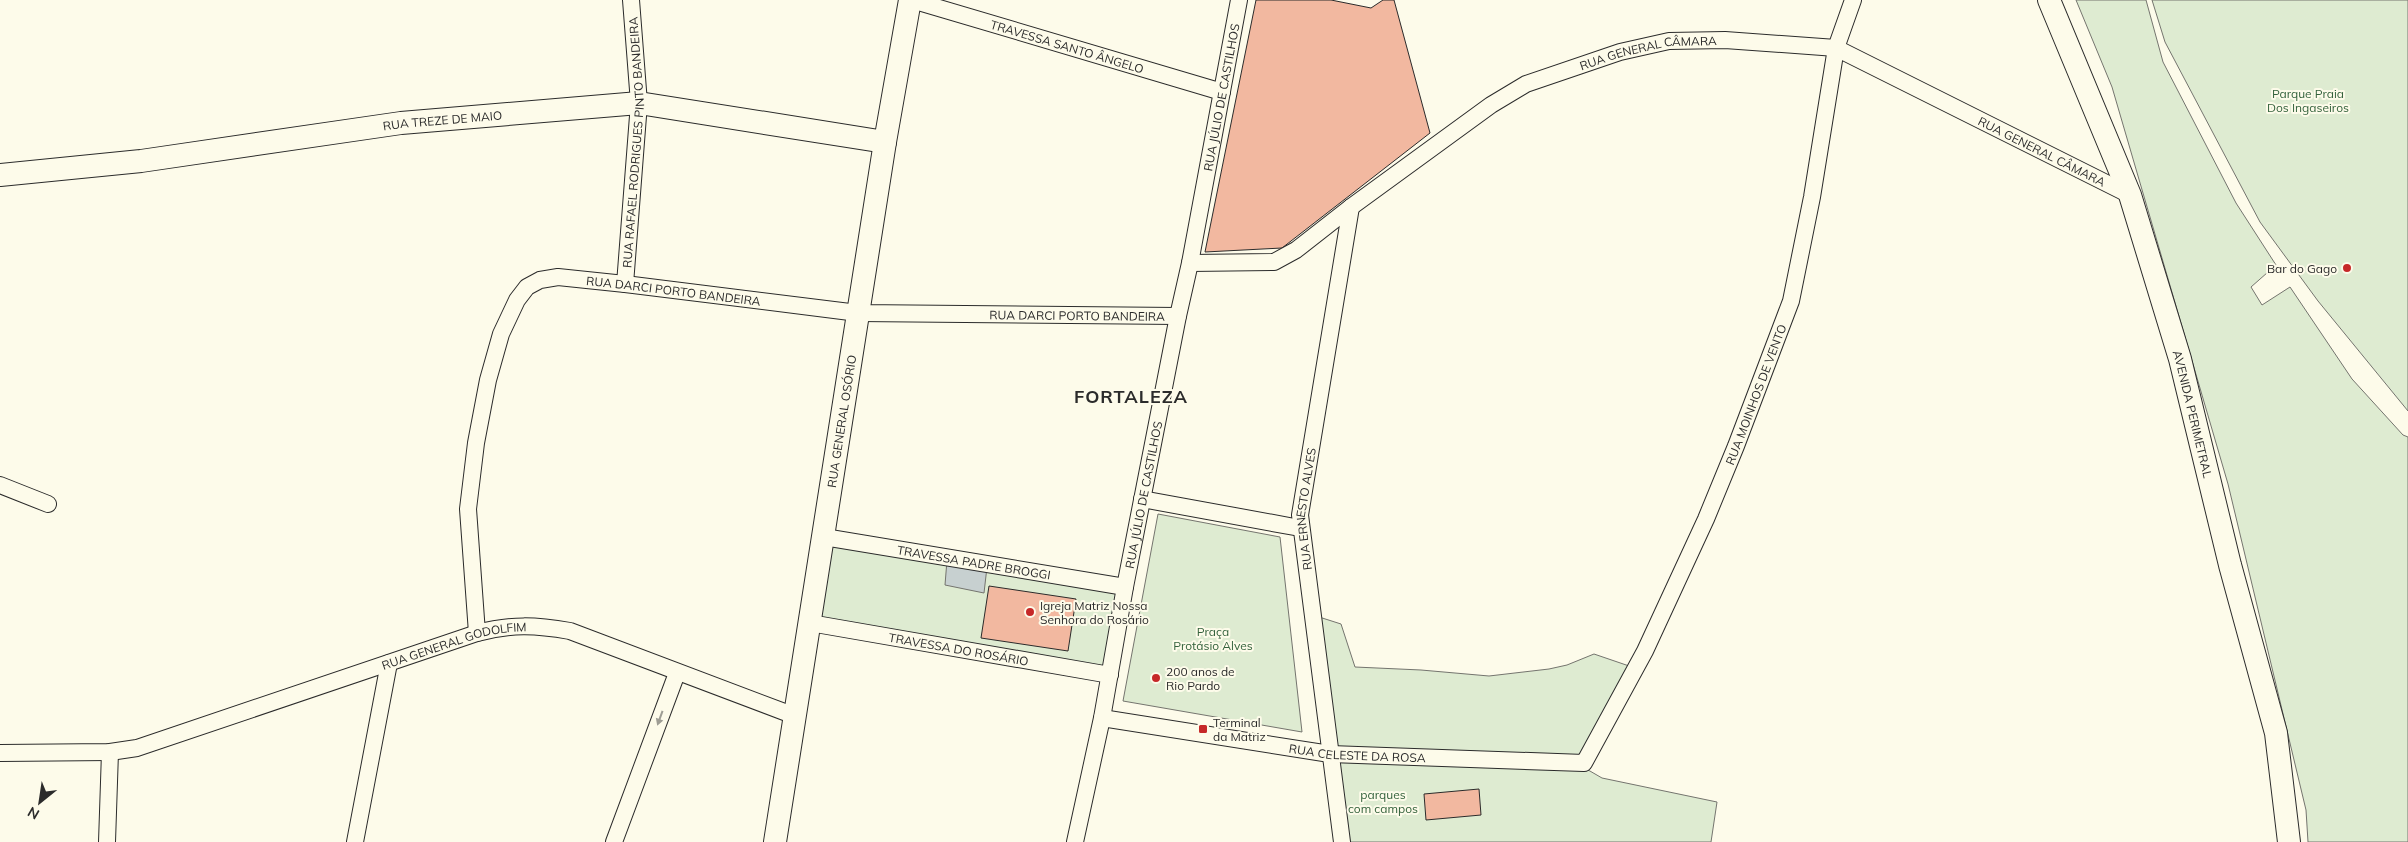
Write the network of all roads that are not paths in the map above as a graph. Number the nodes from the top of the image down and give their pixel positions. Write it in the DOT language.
graph roads {
  1 [pos="631,0"];
  2 [pos="911,0"];
  3 [pos="1239,0"];
  4 [pos="1853,0"];
  5 [pos="2049,0"];
  6 [pos="1836,48"];
  7 [pos="1222,92"];
  8 [pos="639,102"];
  9 [pos="885,142"];
  10 [pos="0,174"];
  11 [pos="2130,195"];
  12 [pos="1351,207"];
  13 [pos="1190,263"];
  14 [pos="625,284"];
  15 [pos="858,314"];
  16 [pos="1178,316"];
  17 [pos="0,485"];
  18 [pos="1142,499"];
  19 [pos="48,504"];
  20 [pos="1300,528"];
  21 [pos="824,537"];
  22 [pos="1125,587"];
  23 [pos="810,624"];
  24 [pos="478,633"];
  25 [pos="389,663"];
  26 [pos="678,673"];
  27 [pos="1110,675"];
  28 [pos="795,716"];
  29 [pos="1102,718"];
  30 [pos="0,752"];
  31 [pos="110,752"];
  32 [pos="1330,754"];
  33 [pos="1584,763"];
  34 [pos="107,842"];
  35 [pos="355,842"];
  36 [pos="614,842"];
  37 [pos="776,842"];
  38 [pos="1075,842"];
  39 [pos="1342,842"];
  40 [pos="2289,842"];
  1 -- 8 [label="street, RUA RAFAEL RODRIGUES PINTO BANDEIRA"];
  2 -- 7 [label="street, TRAVESSA SANTO ÂNGELO"];
  2 -- 9 [label="street, RUA GENERAL OSÓRIO"];
  3 -- 7 [label="street, RUA JÚLIO DE CASTILHOS"];
  4 -- 6 [label="street, RUA MOINHOS DE VENTO"];
  5 -- 11 [label="street, AVENIDA PERIMETRAL"];
  6 -- 11 [label="street, RUA GENERAL CÂMARA"];
  6 -- 12 [label="street, RUA GENERAL CÂMARA"];
  6 -- 33 [label="street, RUA MOINHOS DE VENTO"];
  7 -- 13 [label="street, RUA JÚLIO DE CASTILHOS"];
  8 -- 9 [label="street, RUA TREZE DE MAIO"];
  8 -- 10 [label="street, RUA TREZE DE MAIO"];
  8 -- 14 [label="street, RUA RAFAEL RODRIGUES PINTO BANDEIRA"];
  9 -- 15 [label="street, RUA GENERAL OSÓRIO"];
  11 -- 40 [label="street, AVENIDA PERIMETRAL"];
  12 -- 13 [label="street, RUA GENERAL CÂMARA"];
  12 -- 20 [label="street, RUA ERNESTO ALVES"];
  13 -- 16 [label="street, RUA JÚLIO DE CASTILHOS"];
  14 -- 15 [label="street, RUA DARCI PORTO BANDEIRA"];
  14 -- 24 [label="street, RUA DARCI PORTO BANDEIRA"];
  15 -- 16 [label="street, RUA DARCI PORTO BANDEIRA"];
  15 -- 21 [label="street, RUA GENERAL OSÓRIO"];
  16 -- 18 [label="street, RUA JÚLIO DE CASTILHOS"];
  17 -- 19 [label="street"];
  18 -- 20 [label="street"];
  18 -- 22 [label="street, RUA JÚLIO DE CASTILHOS"];
  20 -- 32 [label="street, RUA ERNESTO ALVES"];
  21 -- 22 [label="street, TRAVESSA PADRE BROGGI"];
  21 -- 23 [label="street, RUA GENERAL OSÓRIO"];
  22 -- 27 [label="street, RUA JÚLIO DE CASTILHOS"];
  23 -- 27 [label="street, TRAVESSA DO ROSÁRIO"];
  23 -- 28 [label="street, RUA GENERAL OSÓRIO"];
  24 -- 25 [label="street, RUA GENERAL GODOLFIM"];
  24 -- 26 [label="street, RUA GENERAL GODOLFIM"];
  25 -- 31 [label="street, RUA GENERAL GODOLFIM"];
  25 -- 35 [label="street"];
  26 -- 28 [label="street, RUA GENERAL GODOLFIM"];
  26 -- 36 [label="street, one-way"];
  27 -- 29 [label="street, RUA JÚLIO DE CASTILHOS"];
  28 -- 37 [label="street, RUA GENERAL OSÓRIO"];
  29 -- 32 [label="street, RUA CELESTE DA ROSA"];
  29 -- 38 [label="street, RUA JÚLIO DE CASTILHOS"];
  30 -- 31 [label="street, RUA GENERAL GODOLFIM"];
  31 -- 34 [label="street"];
  32 -- 33 [label="street, RUA CELESTE DA ROSA"];
  32 -- 39 [label="street, RUA ERNESTO ALVES"];
}
